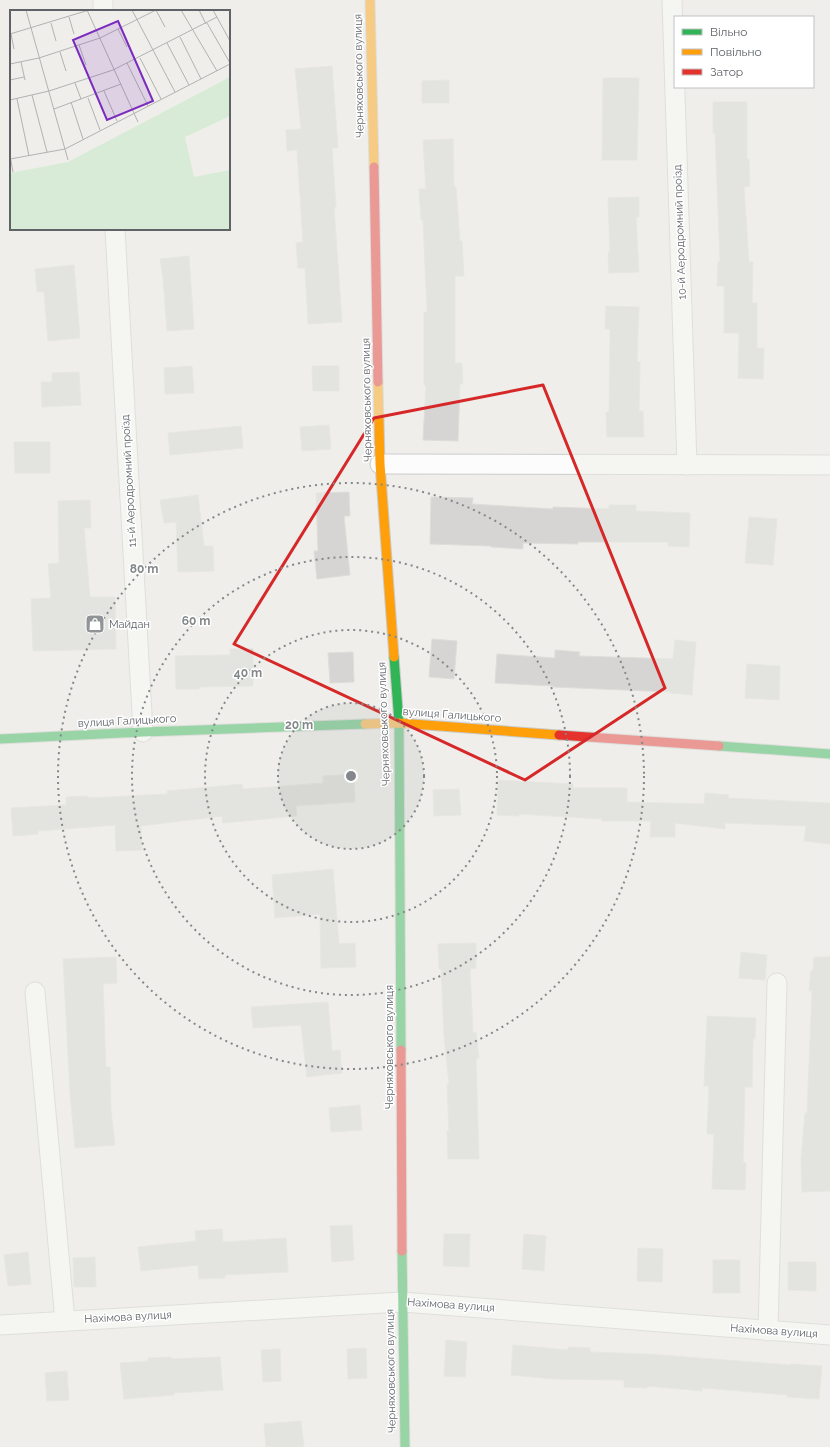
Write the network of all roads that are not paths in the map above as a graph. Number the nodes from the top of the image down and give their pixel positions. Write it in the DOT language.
graph roads {
  1 [pos="370,0"];
  2 [pos="672,0"];
  3 [pos="674,62"];
  4 [pos="675,88"];
  5 [pos="115,230"];
  6 [pos="380,464"];
  7 [pos="687,465"];
  8 [pos="830,465"];
  9 [pos="399,723"];
  10 [pos="143,732"];
  11 [pos="0,739"];
  12 [pos="830,754"];
  13 [pos="777,984"];
  14 [pos="35,992"];
  15 [pos="402,1302"];
  16 [pos="65,1321"];
  17 [pos="0,1325"];
  18 [pos="768,1331"];
  19 [pos="830,1335"];
  20 [pos="405,1447"];
  1 -- 6 [label="street, Черняховського вулиця"];
  2 -- 3 [label="street, 10-й Аеродромний проїзд"];
  4 -- 7 [label="street, 10-й Аеродромний проїзд"];
  5 -- 10 [label="street, 11-й Аеродромний проїзд"];
  6 -- 7 [label="street"];
  6 -- 9 [label="street, Черняховського вулиця"];
  7 -- 8 [label="street"];
  9 -- 10 [label="street, вулиця Галицького"];
  9 -- 12 [label="street, вулиця Галицького"];
  9 -- 15 [label="street, Черняховського вулиця"];
  10 -- 11 [label="street, вулиця Галицького"];
  13 -- 18 [label="street"];
  14 -- 16 [label="street"];
  15 -- 16 [label="street, Нахімова вулиця"];
  15 -- 18 [label="street, Нахімова вулиця"];
  15 -- 20 [label="street, Черняховського вулиця"];
  16 -- 17 [label="street, Нахімова вулиця"];
  18 -- 19 [label="street, Нахімова вулиця"];
}
